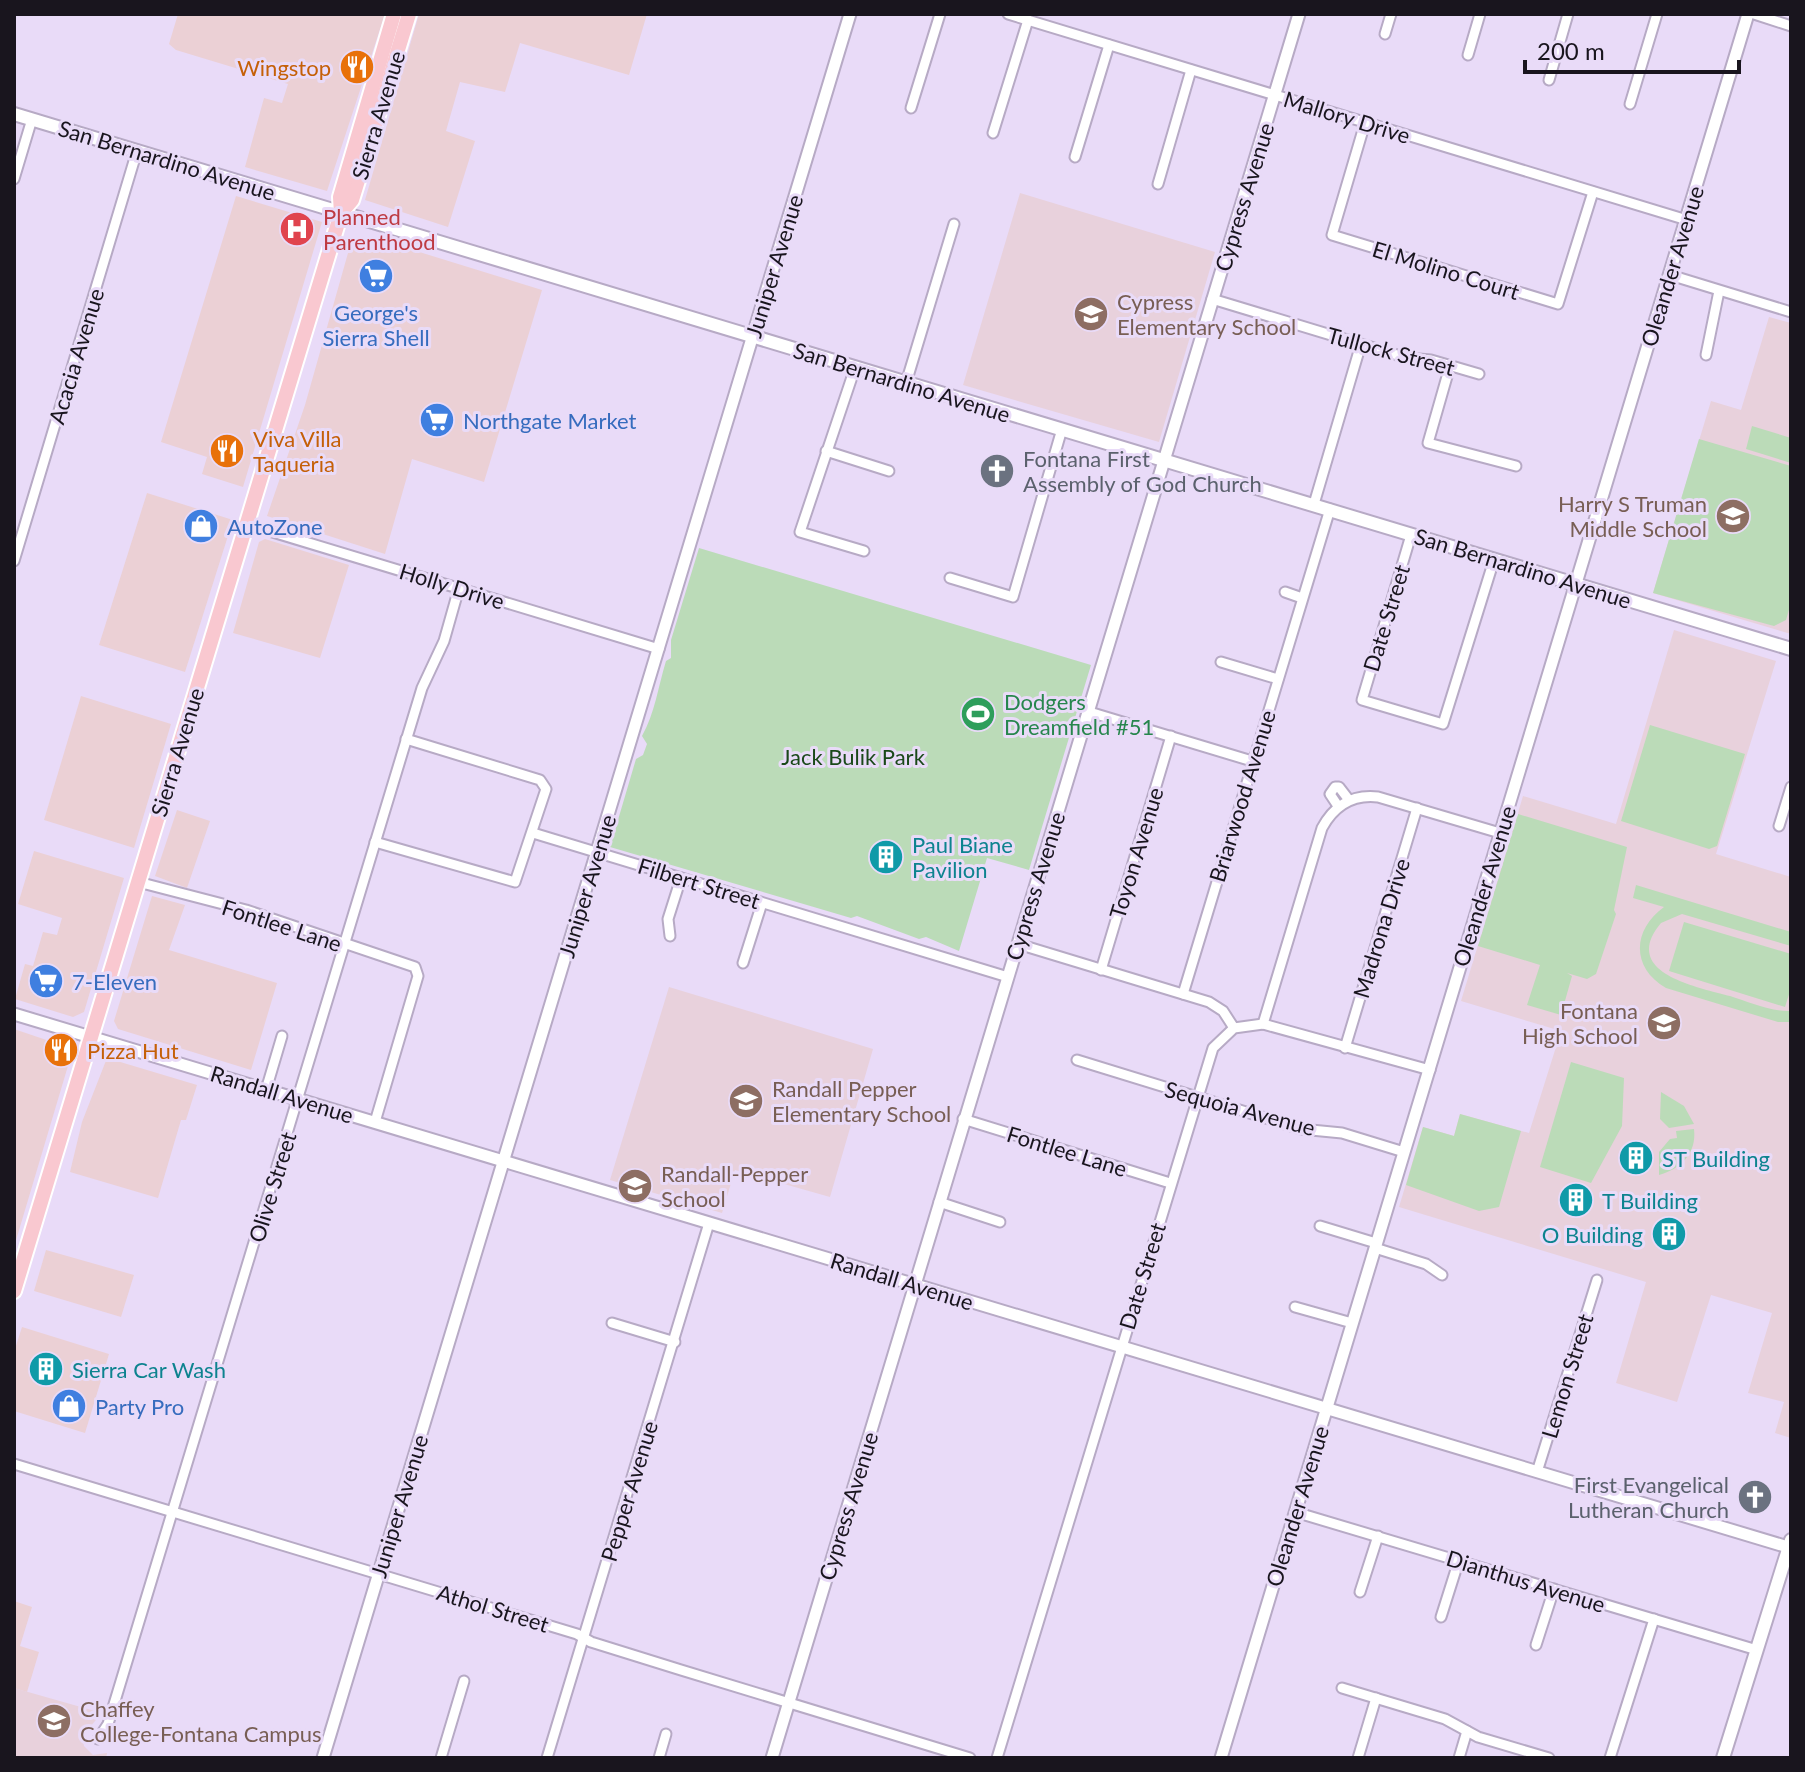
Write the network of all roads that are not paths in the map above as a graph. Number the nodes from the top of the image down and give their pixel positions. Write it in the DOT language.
graph roads {
  1 [pos="394,14"];
  2 [pos="402,14"];
  3 [pos="409,14"];
  4 [pos="850,14"];
  5 [pos="940,14"];
  6 [pos="1008,14"];
  7 [pos="1299,14"];
  8 [pos="1391,14"];
  9 [pos="1480,14"];
  10 [pos="1568,14"];
  11 [pos="1657,14"];
  12 [pos="1751,14"];
  13 [pos="1028,20"];
  14 [pos="1791,26"];
  15 [pos="1385,34"];
  16 [pos="1109,45"];
  17 [pos="1468,55"];
  18 [pos="395,58"];
  19 [pos="1191,70"];
  20 [pos="1549,80"];
  21 [pos="1275,95"];
  22 [pos="1630,104"];
  23 [pos="911,108"];
  24 [pos="14,114"];
  25 [pos="32,119"];
  26 [pos="1365,123"];
  27 [pos="993,133"];
  28 [pos="137,151"];
  29 [pos="1075,157"];
  30 [pos="14,179"];
  31 [pos="1158,184"];
  32 [pos="1593,192"];
  33 [pos="341,213"];
  34 [pos="1687,220"];
  35 [pos="954,224"];
  36 [pos="1670,275"];
  37 [pos="1719,291"];
  38 [pos="1212,299"];
  39 [pos="1791,312"];
  40 [pos="753,337"];
  41 [pos="1361,344"];
  42 [pos="1706,355"];
  43 [pos="1450,366"];
  44 [pos="855,368"];
  45 [pos="1479,374"];
  46 [pos="906,383"];
  47 [pos="1062,429"];
  48 [pos="826,451"];
  49 [pos="1164,460"];
  50 [pos="1516,466"];
  51 [pos="889,471"];
  52 [pos="1314,504"];
  53 [pos="1330,509"];
  54 [pos="246,524"];
  55 [pos="1411,535"];
  56 [pos="864,551"];
  57 [pos="1494,560"];
  58 [pos="14,561"];
  59 [pos="950,578"];
  60 [pos="1575,584"];
  61 [pos="459,588"];
  62 [pos="1285,592"];
  63 [pos="1302,598"];
  64 [pos="659,649"];
  65 [pos="1791,649"];
  66 [pos="1221,662"];
  67 [pos="1278,679"];
  68 [pos="1086,711"];
  69 [pos="1171,736"];
  70 [pos="406,739"];
  71 [pos="1252,761"];
  72 [pos="1791,787"];
  73 [pos="1349,800"];
  74 [pos="1338,806"];
  75 [pos="1417,808"];
  76 [pos="1779,826"];
  77 [pos="533,833"];
  78 [pos="1500,833"];
  79 [pos="375,842"];
  80 [pos="597,853"];
  81 [pos="681,878"];
  82 [pos="138,882"];
  83 [pos="762,903"];
  84 [pos="670,936"];
  85 [pos="1018,944"];
  86 [pos="344,945"];
  87 [pos="743,963"];
  88 [pos="1101,970"];
  89 [pos="1008,977"];
  90 [pos="1183,994"];
  91 [pos="14,1014"];
  92 [pos="1263,1024"];
  93 [pos="1234,1028"];
  94 [pos="282,1036"];
  95 [pos="91,1037"];
  96 [pos="1345,1048"];
  97 [pos="1077,1060"];
  98 [pos="1430,1070"];
  99 [pos="266,1090"];
  100 [pos="1196,1097"];
  101 [pos="298,1099"];
  102 [pos="963,1119"];
  103 [pos="375,1122"];
  104 [pos="1404,1152"];
  105 [pos="504,1161"];
  106 [pos="1170,1183"];
  107 [pos="939,1202"];
  108 [pos="1000,1222"];
  109 [pos="709,1223"];
  110 [pos="1320,1226"];
  111 [pos="1376,1246"];
  112 [pos="1442,1275"];
  113 [pos="1597,1280"];
  114 [pos="914,1285"];
  115 [pos="14,1291"];
  116 [pos="1295,1307"];
  117 [pos="612,1323"];
  118 [pos="1352,1323"];
  119 [pos="675,1342"];
  120 [pos="1120,1347"];
  121 [pos="1327,1409"];
  122 [pos="14,1464"];
  123 [pos="1537,1472"];
  124 [pos="173,1511"];
  125 [pos="1295,1512"];
  126 [pos="1378,1536"];
  127 [pos="1790,1545"];
  128 [pos="1459,1560"];
  129 [pos="379,1573"];
  130 [pos="1554,1589"];
  131 [pos="1360,1592"];
  132 [pos="1441,1617"];
  133 [pos="1654,1619"];
  134 [pos="584,1638"];
  135 [pos="1536,1645"];
  136 [pos="1757,1650"];
  137 [pos="464,1681"];
  138 [pos="1342,1688"];
  139 [pos="1376,1698"];
  140 [pos="789,1703"];
  141 [pos="1467,1731"];
  142 [pos="666,1734"];
  143 [pos="98,1739"];
  144 [pos="323,1758"];
  145 [pos="441,1758"];
  146 [pos="547,1758"];
  147 [pos="659,1758"];
  148 [pos="772,1758"];
  149 [pos="970,1758"];
  150 [pos="997,1758"];
  151 [pos="1221,1758"];
  152 [pos="1358,1758"];
  153 [pos="1459,1758"];
  154 [pos="1549,1758"];
  155 [pos="1610,1758"];
  156 [pos="1723,1758"];
  1 -- 33 [label="main road, Sierra Avenue"];
  2 -- 18 [label="main road"];
  3 -- 18 [label="main road, Sierra Avenue"];
  4 -- 40 [label="street, Juniper Avenue"];
  5 -- 23 [label="street"];
  6 -- 13 [label="street, Mallory Drive"];
  7 -- 21 [label="street, Cypress Avenue"];
  8 -- 15 [label="street"];
  9 -- 17 [label="street"];
  10 -- 20 [label="street"];
  11 -- 22 [label="street"];
  12 -- 14 [label="street"];
  12 -- 34 [label="street, Oleander Avenue"];
  13 -- 16 [label="street, Mallory Drive"];
  13 -- 27 [label="street"];
  16 -- 19 [label="street, Mallory Drive"];
  16 -- 29 [label="street"];
  18 -- 33 [label="main road, Sierra Avenue"];
  19 -- 21 [label="street, Mallory Drive"];
  19 -- 31 [label="street"];
  21 -- 26 [label="street, Mallory Drive"];
  21 -- 38 [label="street, Cypress Avenue"];
  24 -- 25 [label="main road, San Bernardino Avenue"];
  25 -- 28 [label="main road, San Bernardino Avenue"];
  25 -- 30 [label="street"];
  26 -- 32 [label="street, Mallory Drive"];
  26 -- 32 [label="street, El Molino Court"];
  28 -- 33 [label="main road, San Bernardino Avenue"];
  28 -- 58 [label="street, Acacia Avenue"];
  32 -- 34 [label="street, Mallory Drive"];
  33 -- 40 [label="main road, San Bernardino Avenue"];
  33 -- 54 [label="main road, Sierra Avenue"];
  34 -- 36 [label="street, Oleander Avenue"];
  35 -- 46 [label="street"];
  36 -- 37 [label="street"];
  36 -- 60 [label="street, Oleander Avenue"];
  37 -- 39 [label="street"];
  37 -- 42 [label="street"];
  38 -- 41 [label="street, Tullock Street"];
  38 -- 49 [label="street, Cypress Avenue"];
  40 -- 44 [label="main road, San Bernardino Avenue"];
  40 -- 64 [label="street, Juniper Avenue"];
  41 -- 43 [label="street, Tullock Street"];
  41 -- 52 [label="street"];
  43 -- 45 [label="street, Tullock Street"];
  43 -- 50 [label="street"];
  44 -- 46 [label="main road, San Bernardino Avenue"];
  44 -- 48 [label="street"];
  46 -- 47 [label="main road, San Bernardino Avenue"];
  47 -- 49 [label="main road, San Bernardino Avenue"];
  47 -- 59 [label="street"];
  48 -- 51 [label="street"];
  48 -- 56 [label="street"];
  49 -- 52 [label="main road, San Bernardino Avenue"];
  49 -- 68 [label="street, Cypress Avenue"];
  52 -- 53 [label="main road, San Bernardino Avenue"];
  53 -- 55 [label="main road, San Bernardino Avenue"];
  53 -- 63 [label="street, Briarwood Avenue"];
  54 -- 61 [label="street, Holly Drive"];
  54 -- 82 [label="main road, Sierra Avenue"];
  55 -- 57 [label="main road, San Bernardino Avenue"];
  55 -- 57 [label="street, Date Street"];
  57 -- 60 [label="main road, San Bernardino Avenue"];
  60 -- 65 [label="main road, San Bernardino Avenue"];
  60 -- 78 [label="street, Oleander Avenue"];
  61 -- 64 [label="street, Holly Drive"];
  61 -- 70 [label="street, Olive Street"];
  62 -- 63 [label="street"];
  63 -- 67 [label="street, Briarwood Avenue"];
  64 -- 80 [label="street, Juniper Avenue"];
  66 -- 67 [label="street"];
  67 -- 71 [label="street, Briarwood Avenue"];
  68 -- 69 [label="street"];
  68 -- 85 [label="street, Cypress Avenue"];
  69 -- 71 [label="street"];
  69 -- 88 [label="street, Toyon Avenue"];
  70 -- 77 [label="street"];
  70 -- 79 [label="street, Olive Street"];
  71 -- 90 [label="street, Briarwood Avenue"];
  72 -- 76 [label="street"];
  73 -- 74 [label="street"];
  73 -- 74 [label="street"];
  73 -- 75 [label="street"];
  74 -- 92 [label="street"];
  75 -- 78 [label="street"];
  75 -- 96 [label="street, Madrona Drive"];
  77 -- 79 [label="street"];
  77 -- 80 [label="street, Filbert Street"];
  78 -- 98 [label="street, Oleander Avenue"];
  79 -- 86 [label="street, Olive Street"];
  80 -- 81 [label="street, Filbert Street"];
  80 -- 105 [label="street, Juniper Avenue"];
  81 -- 83 [label="street, Filbert Street"];
  81 -- 84 [label="street"];
  82 -- 86 [label="street, Fontlee Lane"];
  82 -- 95 [label="main road, Sierra Avenue"];
  83 -- 87 [label="street"];
  83 -- 89 [label="street, Filbert Street"];
  85 -- 88 [label="street"];
  85 -- 89 [label="street, Cypress Avenue"];
  86 -- 101 [label="street, Olive Street"];
  86 -- 103 [label="street, Fontlee Lane"];
  88 -- 90 [label="street"];
  89 -- 102 [label="street, Cypress Avenue"];
  90 -- 93 [label="street"];
  91 -- 95 [label="street, Randall Avenue"];
  92 -- 93 [label="street"];
  92 -- 96 [label="street"];
  93 -- 100 [label="street, Date Street"];
  94 -- 99 [label="street"];
  95 -- 99 [label="street, Randall Avenue"];
  95 -- 115 [label="main road, Sierra Avenue"];
  96 -- 98 [label="street"];
  97 -- 100 [label="street, Sequoia Avenue"];
  98 -- 104 [label="street, Oleander Avenue"];
  99 -- 101 [label="street, Randall Avenue"];
  100 -- 104 [label="street, Sequoia Avenue"];
  100 -- 106 [label="street, Date Street"];
  101 -- 103 [label="street, Randall Avenue"];
  101 -- 124 [label="street, Olive Street"];
  102 -- 106 [label="street, Fontlee Lane"];
  102 -- 107 [label="street, Cypress Avenue"];
  103 -- 105 [label="street, Randall Avenue"];
  104 -- 111 [label="street, Oleander Avenue"];
  105 -- 109 [label="street, Randall Avenue"];
  105 -- 129 [label="street, Juniper Avenue"];
  106 -- 120 [label="street, Date Street"];
  107 -- 108 [label="street"];
  107 -- 114 [label="street, Cypress Avenue"];
  109 -- 114 [label="street, Randall Avenue"];
  109 -- 119 [label="street, Pepper Avenue"];
  110 -- 111 [label="street"];
  111 -- 112 [label="street"];
  111 -- 118 [label="street, Oleander Avenue"];
  113 -- 123 [label="street, Lemon Street"];
  114 -- 120 [label="street, Randall Avenue"];
  114 -- 140 [label="street, Cypress Avenue"];
  116 -- 118 [label="street"];
  117 -- 119 [label="street"];
  118 -- 121 [label="street, Oleander Avenue"];
  119 -- 134 [label="street, Pepper Avenue"];
  120 -- 121 [label="street, Randall Avenue"];
  120 -- 150 [label="street, Date Street"];
  121 -- 123 [label="street, Randall Avenue"];
  121 -- 125 [label="street, Oleander Avenue"];
  122 -- 124 [label="street, Athol Street"];
  123 -- 127 [label="street, Randall Avenue"];
  124 -- 129 [label="street, Athol Street"];
  124 -- 143 [label="street, Olive Street"];
  125 -- 126 [label="street, Dianthus Avenue"];
  125 -- 151 [label="street, Oleander Avenue"];
  126 -- 128 [label="street, Dianthus Avenue"];
  126 -- 131 [label="street"];
  127 -- 136 [label="main road"];
  128 -- 130 [label="street, Dianthus Avenue"];
  128 -- 132 [label="street"];
  129 -- 134 [label="street, Athol Street"];
  129 -- 144 [label="street, Juniper Avenue"];
  130 -- 133 [label="street, Dianthus Avenue"];
  130 -- 135 [label="street"];
  133 -- 136 [label="street, Dianthus Avenue"];
  133 -- 155 [label="street"];
  134 -- 140 [label="street, Athol Street"];
  134 -- 146 [label="street, Pepper Avenue"];
  136 -- 156 [label="main road"];
  137 -- 145 [label="street"];
  138 -- 139 [label="street"];
  139 -- 141 [label="street"];
  139 -- 152 [label="street"];
  140 -- 148 [label="street, Cypress Avenue"];
  140 -- 149 [label="street, Athol Street"];
  141 -- 153 [label="street"];
  141 -- 154 [label="street"];
  142 -- 147 [label="street"];
}
